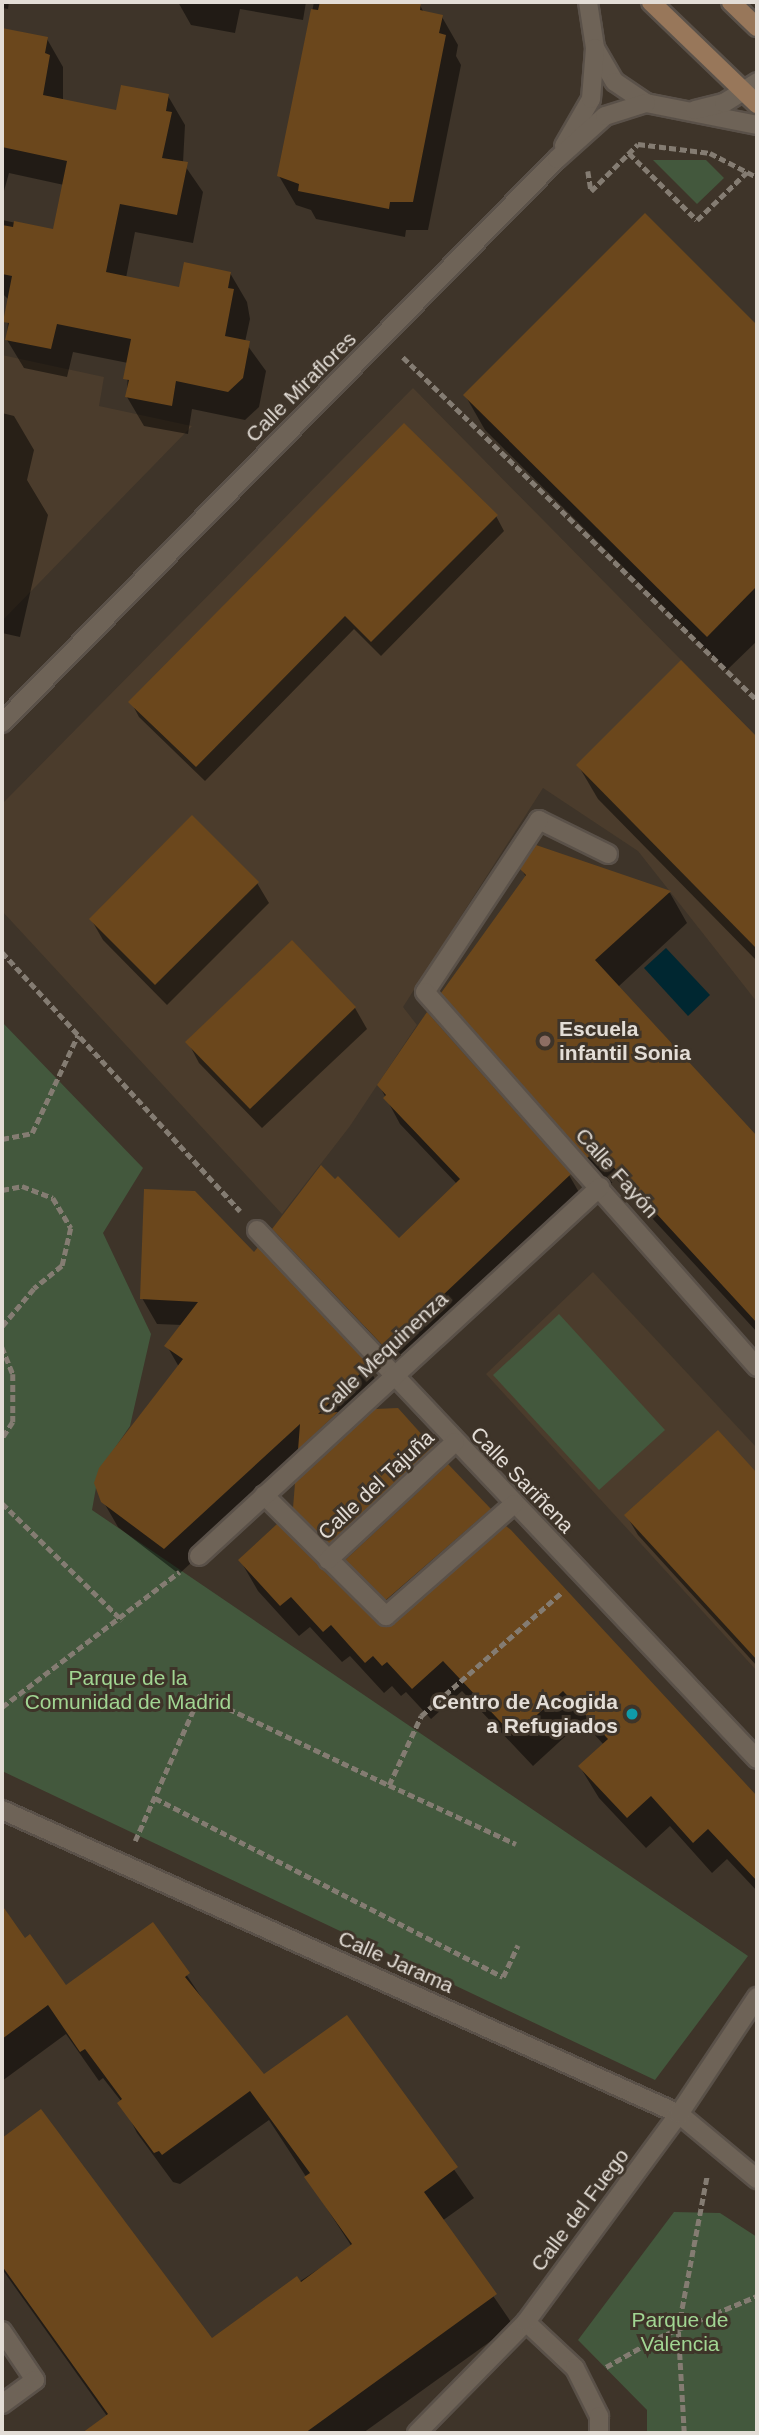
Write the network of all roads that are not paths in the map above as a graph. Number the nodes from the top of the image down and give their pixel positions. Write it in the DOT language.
graph roads {
  1 [pos="652,2"];
  2 [pos="732,2"];
  3 [pos="589,4"];
  4 [pos="757,27"];
  5 [pos="595,48"];
  6 [pos="753,93"];
  7 [pos="646,103"];
  8 [pos="688,112"];
  9 [pos="757,125"];
  10 [pos="557,159"];
  11 [pos="2,723"];
  12 [pos="608,854"];
  13 [pos="600,1187"];
  14 [pos="257,1230"];
  15 [pos="757,1367"];
  16 [pos="392,1375"];
  17 [pos="455,1442"];
  18 [pos="264,1494"];
  19 [pos="514,1504"];
  20 [pos="199,1556"];
  21 [pos="328,1560"];
  22 [pos="757,1759"];
  23 [pos="2,1810"];
  24 [pos="757,1997"];
  25 [pos="679,2114"];
  26 [pos="757,2179"];
  27 [pos="526,2322"];
  28 [pos="2,2332"];
  29 [pos="2,2404"];
  30 [pos="417,2433"];
  31 [pos="599,2433"];
  1 -- 6 [label="main road"];
  2 -- 4 [label="main road"];
  3 -- 5 [label="street"];
  5 -- 7 [label="street"];
  5 -- 10 [label="street"];
  6 -- 8 [label="street"];
  7 -- 8 [label="street"];
  7 -- 10 [label="street, Calle Miraflores"];
  8 -- 9 [label="street"];
  10 -- 11 [label="street, Calle Miraflores"];
  12 -- 13 [label="street, Calle Fayón"];
  13 -- 15 [label="street, Calle Fayón"];
  13 -- 16 [label="street, Calle Mequinenza"];
  14 -- 16 [label="street, Calle Sariñena"];
  16 -- 17 [label="street, Calle Sariñena"];
  16 -- 18 [label="street, Calle Mequinenza"];
  17 -- 19 [label="street, Calle Sariñena"];
  17 -- 21 [label="street, Calle del Tajuña"];
  18 -- 20 [label="street, Calle Mequinenza"];
  18 -- 21 [label="street"];
  19 -- 21 [label="street"];
  19 -- 22 [label="street, Calle Sariñena"];
  23 -- 25 [label="street, Calle Jarama"];
  24 -- 25 [label="street, Calle del Fuego"];
  25 -- 26 [label="street, Calle Jarama"];
  25 -- 27 [label="street, Calle del Fuego"];
  27 -- 30 [label="street, Calle del Fuego"];
  27 -- 31 [label="street"];
  28 -- 29 [label="street"];
}
